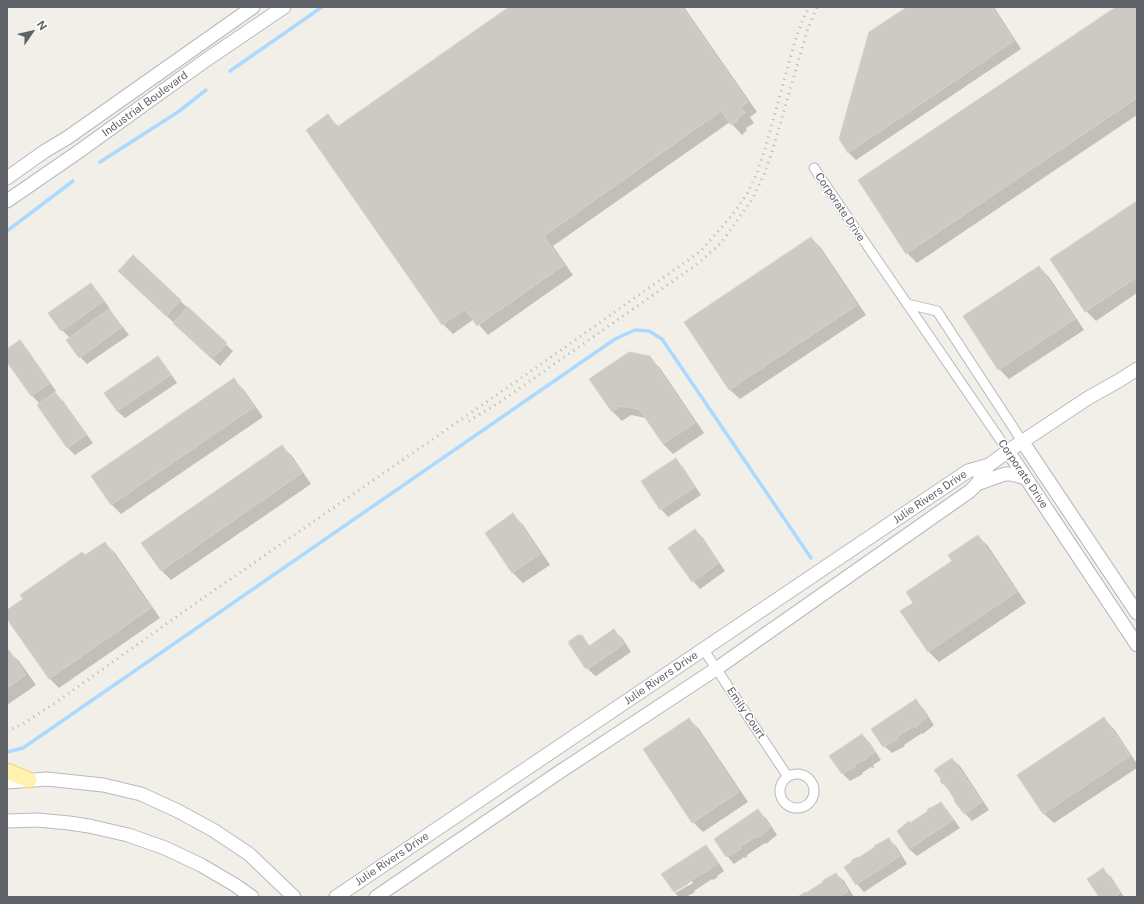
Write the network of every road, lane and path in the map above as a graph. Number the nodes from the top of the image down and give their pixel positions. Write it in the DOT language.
graph roads {
  1 [pos="253,7"];
  2 [pos="284,7"];
  3 [pos="814,168"];
  4 [pos="7,178"];
  5 [pos="7,201"];
  6 [pos="907,304"];
  7 [pos="1137,369"];
  8 [pos="994,399"];
  9 [pos="979,409"];
  10 [pos="1022,441"];
  11 [pos="1008,451"];
  12 [pos="989,465"];
  13 [pos="1026,478"];
  14 [pos="977,484"];
  15 [pos="788,594"];
  16 [pos="795,612"];
  17 [pos="1137,613"];
  18 [pos="1137,644"];
  19 [pos="704,650"];
  20 [pos="716,669"];
  21 [pos="545,756"];
  22 [pos="7,771"];
  23 [pos="558,773"];
  24 [pos="788,777"];
  25 [pos="29,780"];
  26 [pos="7,782"];
  27 [pos="7,821"];
  28 [pos="252,897"];
  29 [pos="294,897"];
  30 [pos="336,897"];
  31 [pos="376,897"];
  1 -- 4 [label="street, Industrial Boulevard"];
  2 -- 5 [label="street, Industrial Boulevard"];
  3 -- 6 [label="street, Corporate Drive"];
  6 -- 8 [label="street, Corporate Drive"];
  6 -- 9 [label="street, Corporate Drive"];
  7 -- 10 [label="street, Julie Rivers Drive"];
  8 -- 9 [label="street"];
  8 -- 10 [label="street, Corporate Drive"];
  9 -- 11 [label="street, Corporate Drive"];
  10 -- 11 [label="street, Julie Rivers Drive"];
  10 -- 17 [label="street, Corporate Drive"];
  11 -- 12 [label="street, Julie Rivers Drive"];
  11 -- 13 [label="street, Corporate Drive"];
  12 -- 14 [label="street, Julie Rivers Drive"];
  12 -- 15 [label="street, Julie Rivers Drive"];
  13 -- 14 [label="street"];
  13 -- 18 [label="street, Corporate Drive"];
  14 -- 16 [label="street, Julie Rivers Drive"];
  15 -- 16 [label="street"];
  15 -- 19 [label="street, Julie Rivers Drive"];
  16 -- 20 [label="street, Julie Rivers Drive"];
  19 -- 20 [label="street, Emily Court"];
  19 -- 21 [label="street, Julie Rivers Drive"];
  20 -- 23 [label="street, Julie Rivers Drive"];
  20 -- 24 [label="street, Emily Court"];
  21 -- 23 [label="street"];
  21 -- 30 [label="street, Julie Rivers Drive"];
  22 -- 25 [label="main road"];
  23 -- 31 [label="street, Julie Rivers Drive"];
  25 -- 26 [label="street"];
  25 -- 29 [label="street"];
  27 -- 28 [label="street"];
}
